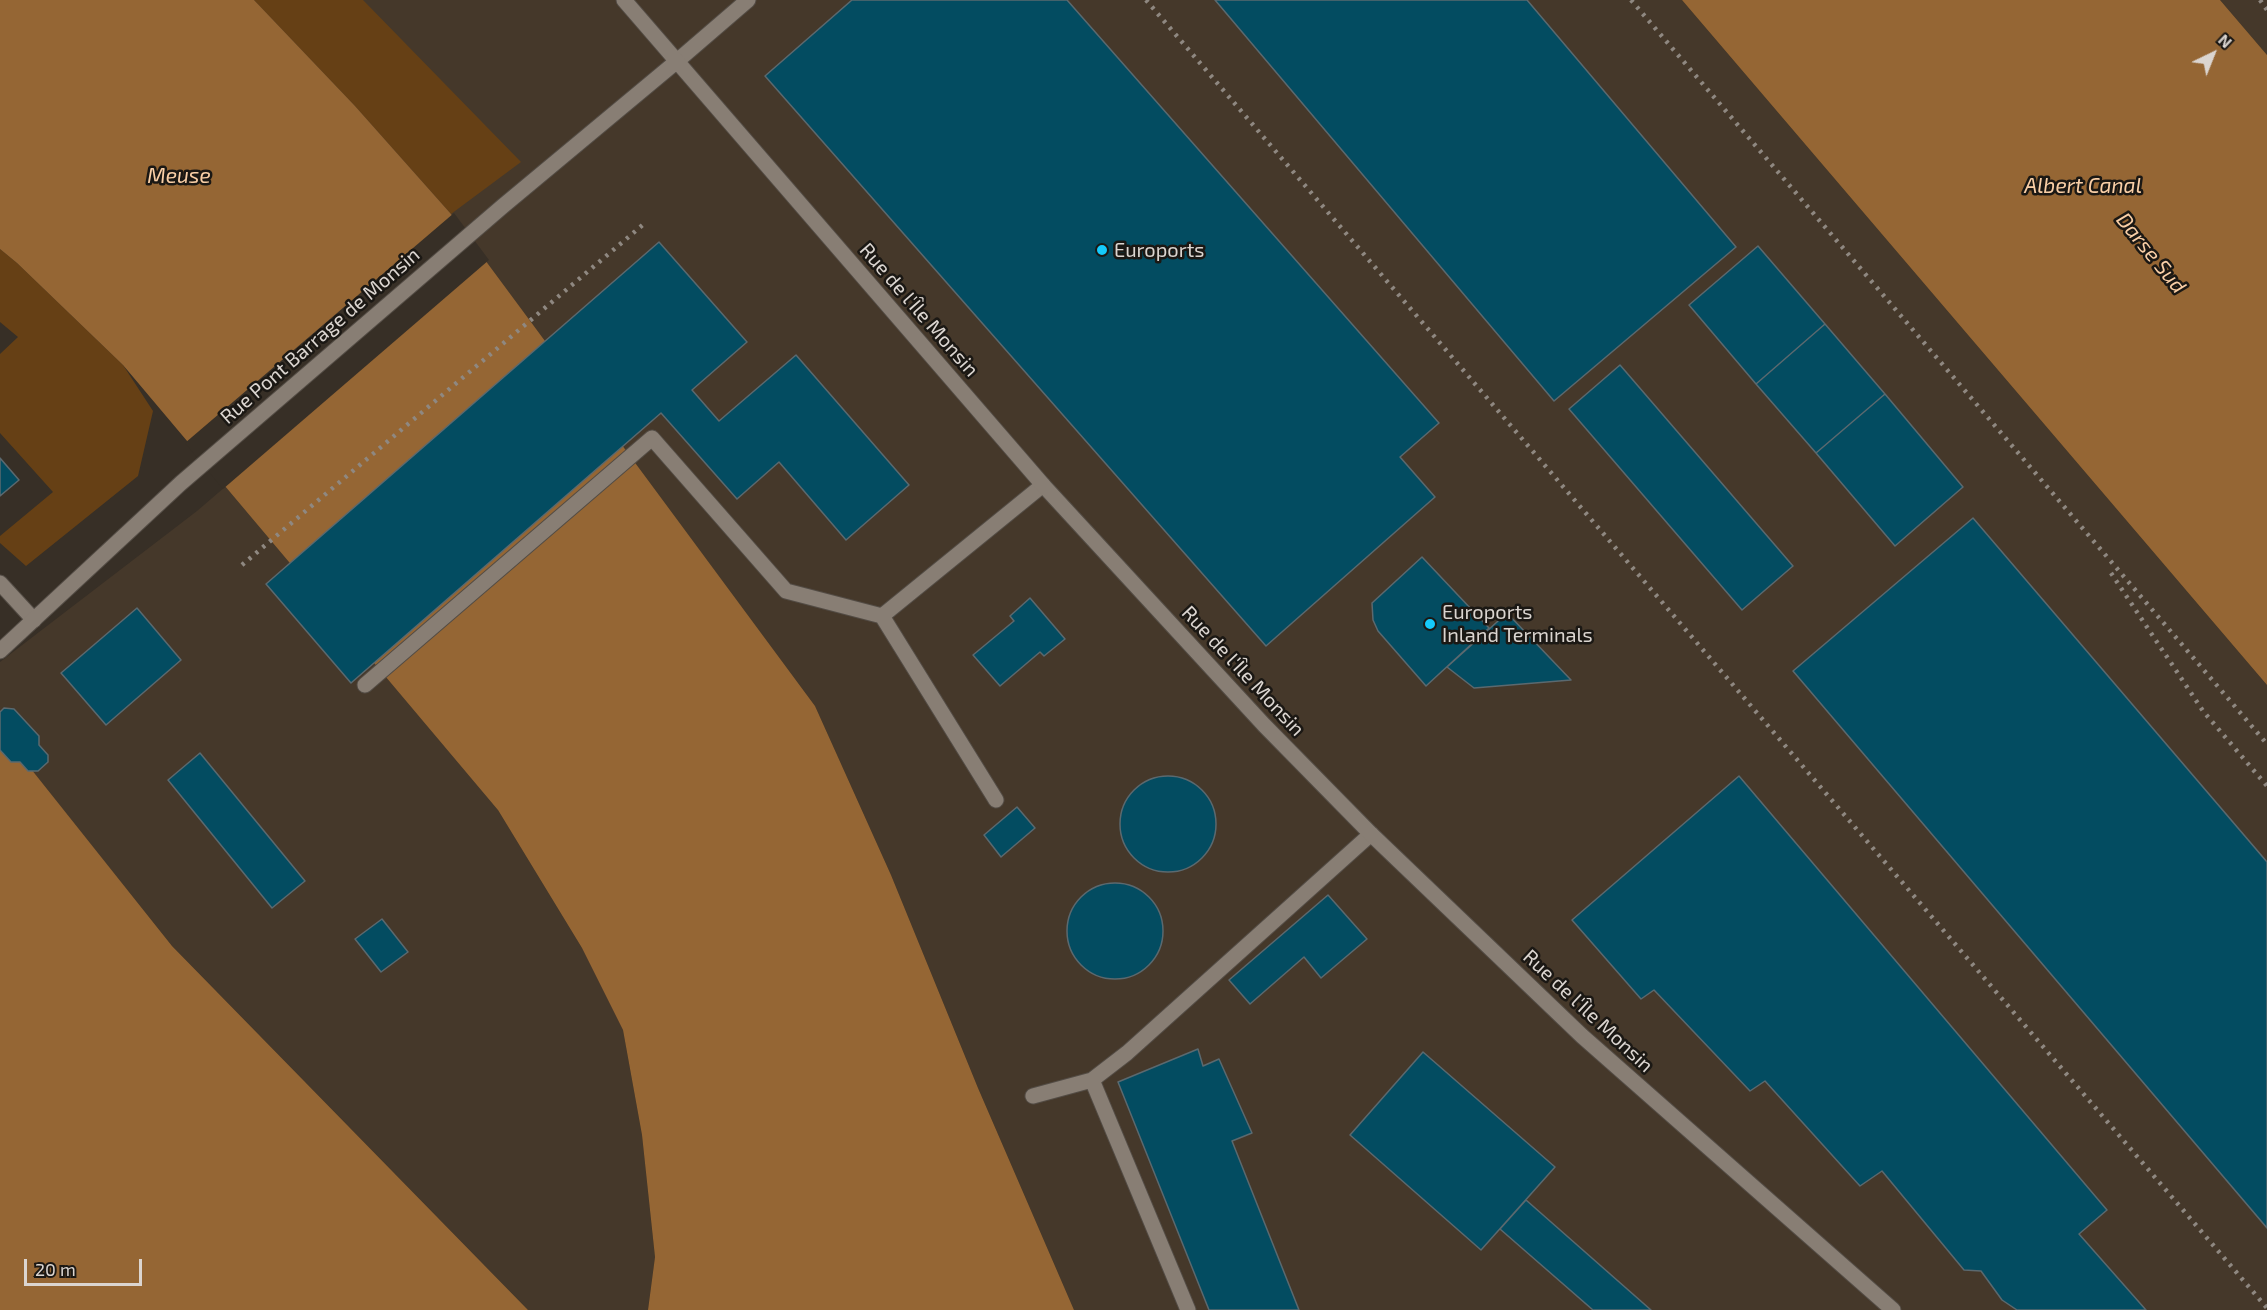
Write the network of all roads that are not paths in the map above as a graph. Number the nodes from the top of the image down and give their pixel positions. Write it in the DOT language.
graph roads {
  1 [pos="624,0"];
  2 [pos="748,0"];
  3 [pos="676,62"];
  4 [pos="1043,485"];
  5 [pos="0,583"];
  6 [pos="882,616"];
  7 [pos="34,620"];
  8 [pos="0,651"];
  9 [pos="365,685"];
  10 [pos="996,800"];
  11 [pos="1371,834"];
  12 [pos="1092,1080"];
  13 [pos="1033,1096"];
  14 [pos="1188,1310"];
  15 [pos="1893,1310"];
  1 -- 3 [label="street, Rue de l'Île Monsin"];
  2 -- 3 [label="street, Rue Pont Barrage de Monsin"];
  3 -- 4 [label="street, Rue de l'Île Monsin"];
  3 -- 7 [label="street, Rue Pont Barrage de Monsin"];
  4 -- 6 [label="street"];
  4 -- 11 [label="street, Rue de l'Île Monsin"];
  5 -- 7 [label="street"];
  6 -- 9 [label="street"];
  6 -- 10 [label="street"];
  7 -- 8 [label="street, Rue Pont Barrage de Monsin"];
  11 -- 12 [label="street"];
  11 -- 15 [label="street, Rue de l'Île Monsin"];
  12 -- 13 [label="street"];
  12 -- 14 [label="street"];
}
